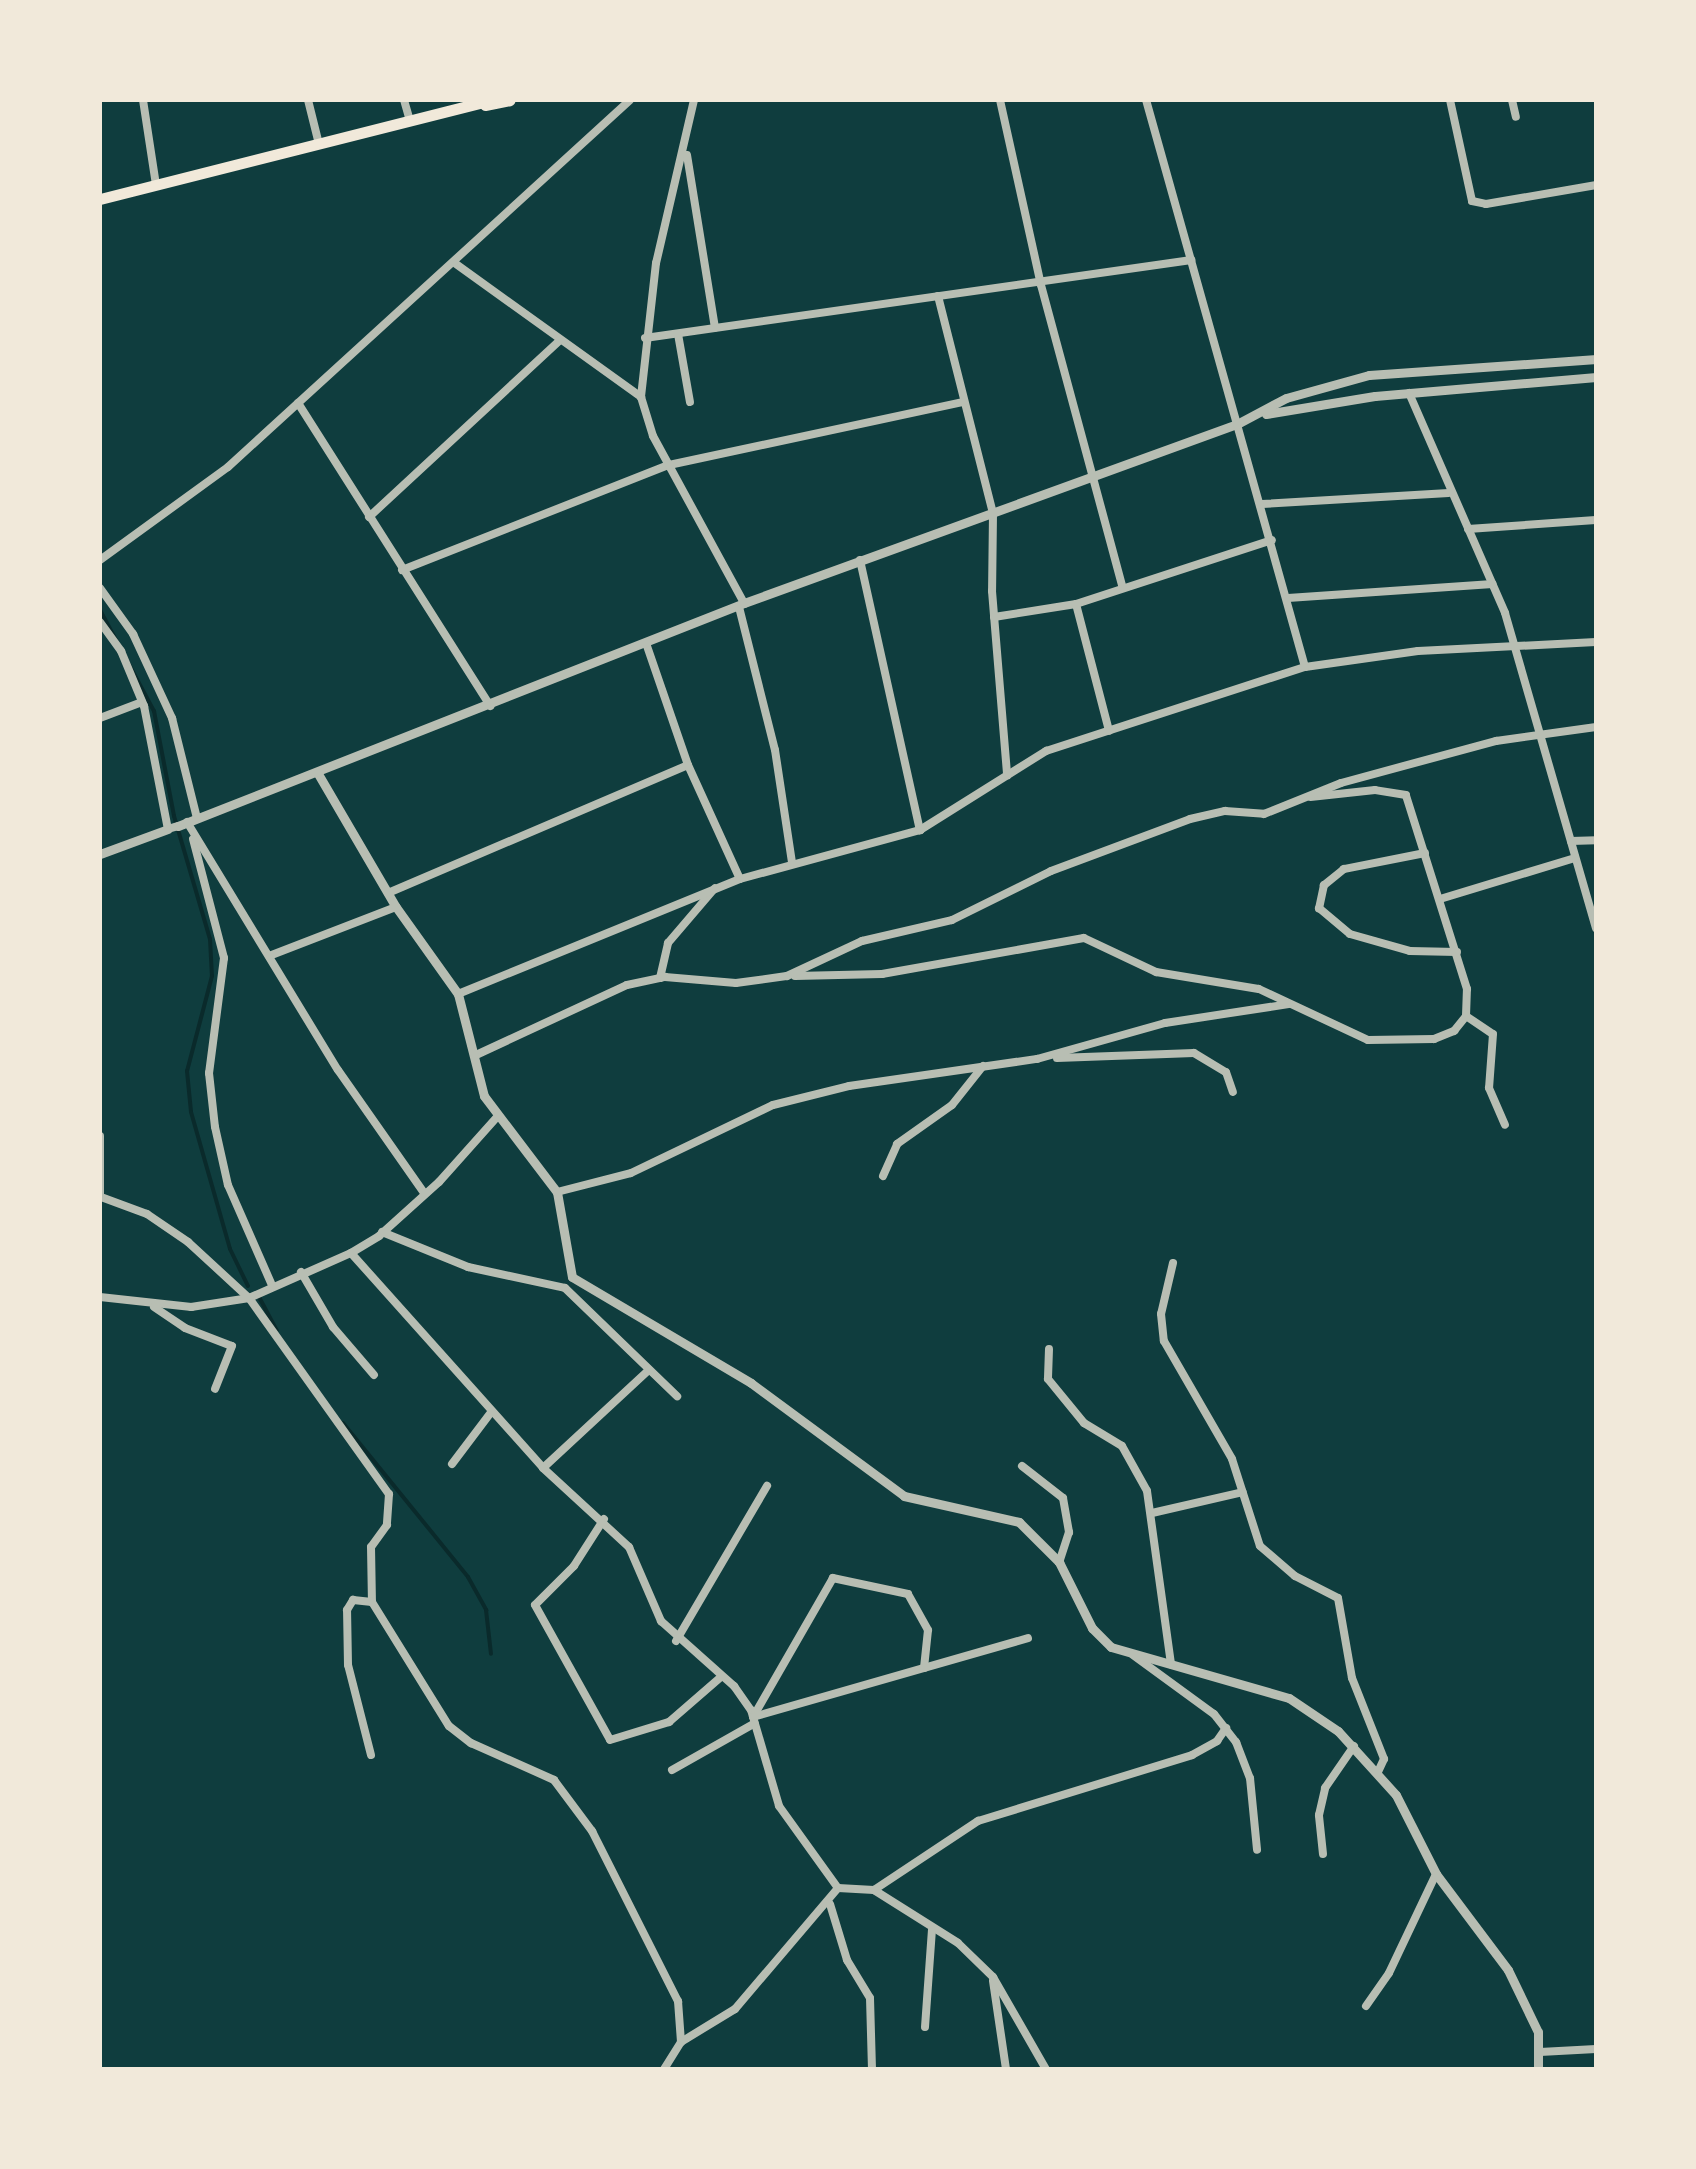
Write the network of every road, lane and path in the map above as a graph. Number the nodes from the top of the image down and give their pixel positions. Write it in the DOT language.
graph roads {
  1 [pos="143,100"];
  2 [pos="308,100"];
  3 [pos="404,100"];
  4 [pos="510,100"];
  5 [pos="630,100"];
  6 [pos="694,100"];
  7 [pos="1000,100"];
  8 [pos="1146,100"];
  9 [pos="1450,100"];
  10 [pos="1512,100"];
  11 [pos="486,101"];
  12 [pos="442,112"];
  13 [pos="1516,117"];
  14 [pos="410,121"];
  15 [pos="319,144"];
  16 [pos="686,150"];
  17 [pos="1596,184"];
  18 [pos="156,185"];
  19 [pos="100,200"];
  20 [pos="1191,260"];
  21 [pos="456,264"];
  22 [pos="1041,285"];
  23 [pos="938,296"];
  24 [pos="715,328"];
  25 [pos="678,334"];
  26 [pos="646,338"];
  27 [pos="560,340"];
  28 [pos="1596,358"];
  29 [pos="1596,377"];
  30 [pos="1409,393"];
  31 [pos="641,396"];
  32 [pos="690,402"];
  33 [pos="962,402"];
  34 [pos="298,403"];
  35 [pos="1262,414"];
  36 [pos="1238,424"];
  37 [pos="670,465"];
  38 [pos="1097,474"];
  39 [pos="1449,493"];
  40 [pos="1262,504"];
  41 [pos="993,514"];
  42 [pos="369,517"];
  43 [pos="1596,520"];
  44 [pos="1468,529"];
  45 [pos="1272,540"];
  46 [pos="100,560"];
  47 [pos="860,560"];
  48 [pos="402,570"];
  49 [pos="1493,584"];
  50 [pos="1122,586"];
  51 [pos="100,588"];
  52 [pos="1288,598"];
  53 [pos="1076,604"];
  54 [pos="741,605"];
  55 [pos="994,617"];
  56 [pos="100,622"];
  57 [pos="1596,642"];
  58 [pos="647,646"];
  59 [pos="1514,646"];
  60 [pos="1304,668"];
  61 [pos="142,702"];
  62 [pos="490,706"];
  63 [pos="100,718"];
  64 [pos="1596,727"];
  65 [pos="1109,731"];
  66 [pos="1540,731"];
  67 [pos="688,765"];
  68 [pos="317,772"];
  69 [pos="1007,774"];
  70 [pos="1301,798"];
  71 [pos="183,824"];
  72 [pos="920,830"];
  73 [pos="193,839"];
  74 [pos="1596,840"];
  75 [pos="1572,842"];
  76 [pos="100,854"];
  77 [pos="1425,854"];
  78 [pos="1575,858"];
  79 [pos="792,862"];
  80 [pos="740,878"];
  81 [pos="716,888"];
  82 [pos="388,893"];
  83 [pos="1440,900"];
  84 [pos="396,907"];
  85 [pos="1596,928"];
  86 [pos="1458,952"];
  87 [pos="269,956"];
  88 [pos="786,976"];
  89 [pos="660,978"];
  90 [pos="458,994"];
  91 [pos="1289,1004"];
  92 [pos="1466,1016"];
  93 [pos="476,1056"];
  94 [pos="1038,1058"];
  95 [pos="983,1066"];
  96 [pos="1233,1092"];
  97 [pos="496,1118"];
  98 [pos="1505,1124"];
  99 [pos="100,1136"];
  100 [pos="883,1176"];
  101 [pos="557,1192"];
  102 [pos="424,1193"];
  103 [pos="100,1197"];
  104 [pos="382,1232"];
  105 [pos="351,1252"];
  106 [pos="1174,1262"];
  107 [pos="301,1272"];
  108 [pos="572,1277"];
  109 [pos="272,1284"];
  110 [pos="565,1288"];
  111 [pos="100,1297"];
  112 [pos="249,1298"];
  113 [pos="150,1304"];
  114 [pos="1049,1350"];
  115 [pos="649,1370"];
  116 [pos="374,1375"];
  117 [pos="215,1389"];
  118 [pos="677,1396"];
  119 [pos="492,1411"];
  120 [pos="452,1464"];
  121 [pos="1022,1466"];
  122 [pos="543,1468"];
  123 [pos="767,1486"];
  124 [pos="1243,1492"];
  125 [pos="1152,1513"];
  126 [pos="604,1520"];
  127 [pos="1058,1562"];
  128 [pos="372,1602"];
  129 [pos="1028,1638"];
  130 [pos="676,1641"];
  131 [pos="1134,1655"];
  132 [pos="1170,1664"];
  133 [pos="924,1668"];
  134 [pos="721,1677"];
  135 [pos="754,1720"];
  136 [pos="1226,1728"];
  137 [pos="1354,1746"];
  138 [pos="372,1755"];
  139 [pos="672,1770"];
  140 [pos="1378,1772"];
  141 [pos="1257,1850"];
  142 [pos="1323,1854"];
  143 [pos="1436,1874"];
  144 [pos="838,1888"];
  145 [pos="874,1890"];
  146 [pos="830,1904"];
  147 [pos="932,1930"];
  148 [pos="993,1977"];
  149 [pos="1366,2006"];
  150 [pos="926,2027"];
  151 [pos="681,2042"];
  152 [pos="1596,2049"];
  153 [pos="1540,2052"];
  154 [pos="664,2069"];
  155 [pos="872,2069"];
  156 [pos="1006,2069"];
  157 [pos="1046,2069"];
  158 [pos="1538,2069"];
  1 -- 18 [label="street"];
  2 -- 15 [label="street"];
  3 -- 14 [label="street"];
  4 -- 12 [label="main road"];
  5 -- 21 [label="street"];
  6 -- 16 [label="street"];
  7 -- 22 [label="street"];
  8 -- 20 [label="street"];
  9 -- 17 [label="street"];
  10 -- 13 [label="street"];
  11 -- 12 [label="main road"];
  12 -- 14 [label="main road"];
  14 -- 15 [label="main road"];
  15 -- 18 [label="main road"];
  16 -- 24 [label="street"];
  16 -- 26 [label="street"];
  18 -- 19 [label="main road"];
  20 -- 22 [label="street"];
  20 -- 36 [label="street"];
  21 -- 27 [label="street"];
  21 -- 34 [label="street"];
  22 -- 23 [label="street"];
  22 -- 38 [label="street"];
  23 -- 24 [label="street"];
  23 -- 33 [label="street"];
  24 -- 25 [label="street"];
  25 -- 26 [label="street"];
  25 -- 32 [label="street"];
  26 -- 31 [label="street"];
  27 -- 31 [label="street"];
  27 -- 42 [label="street"];
  28 -- 35 [label="street"];
  29 -- 30 [label="street"];
  30 -- 35 [label="street"];
  30 -- 39 [label="street"];
  31 -- 37 [label="street"];
  33 -- 37 [label="street"];
  33 -- 41 [label="street"];
  34 -- 42 [label="street"];
  34 -- 46 [label="street"];
  35 -- 36 [label="street"];
  36 -- 38 [label="street"];
  36 -- 40 [label="street"];
  37 -- 48 [label="street"];
  37 -- 54 [label="street"];
  38 -- 41 [label="street"];
  38 -- 50 [label="street"];
  39 -- 40 [label="street"];
  39 -- 44 [label="street"];
  40 -- 45 [label="street"];
  41 -- 47 [label="street"];
  41 -- 55 [label="street"];
  42 -- 48 [label="street"];
  43 -- 44 [label="street"];
  44 -- 49 [label="street"];
  45 -- 50 [label="street"];
  45 -- 52 [label="street"];
  47 -- 54 [label="street"];
  47 -- 72 [label="street"];
  48 -- 62 [label="street"];
  49 -- 52 [label="street"];
  49 -- 59 [label="street"];
  50 -- 53 [label="street"];
  51 -- 71 [label="street"];
  52 -- 60 [label="street"];
  53 -- 55 [label="street"];
  53 -- 65 [label="street"];
  54 -- 58 [label="street"];
  54 -- 79 [label="street"];
  55 -- 69 [label="street"];
  56 -- 61 [label="street"];
  57 -- 59 [label="street"];
  58 -- 62 [label="street"];
  58 -- 67 [label="street"];
  59 -- 60 [label="street"];
  59 -- 66 [label="street"];
  60 -- 65 [label="street"];
  61 -- 63 [label="street"];
  61 -- 71 [label="street"];
  62 -- 68 [label="street"];
  64 -- 66 [label="street"];
  65 -- 69 [label="street"];
  66 -- 70 [label="street"];
  66 -- 75 [label="street"];
  67 -- 80 [label="street"];
  67 -- 82 [label="street"];
  68 -- 71 [label="street"];
  68 -- 82 [label="street"];
  69 -- 72 [label="street"];
  70 -- 77 [label="street"];
  70 -- 88 [label="street"];
  71 -- 73 [label="street"];
  71 -- 76 [label="street"];
  72 -- 79 [label="street"];
  73 -- 87 [label="street"];
  73 -- 109 [label="street"];
  74 -- 75 [label="street"];
  75 -- 78 [label="street"];
  77 -- 83 [label="street"];
  77 -- 86 [label="street"];
  78 -- 83 [label="street"];
  78 -- 85 [label="street"];
  79 -- 80 [label="street"];
  80 -- 81 [label="street"];
  81 -- 89 [label="street"];
  81 -- 90 [label="street"];
  82 -- 84 [label="street"];
  83 -- 86 [label="street"];
  84 -- 87 [label="street"];
  84 -- 90 [label="street"];
  86 -- 92 [label="street"];
  87 -- 102 [label="street"];
  88 -- 89 [label="street"];
  88 -- 91 [label="street"];
  89 -- 93 [label="street"];
  90 -- 93 [label="street"];
  91 -- 92 [label="street"];
  91 -- 94 [label="street"];
  92 -- 98 [label="street"];
  93 -- 97 [label="street"];
  94 -- 95 [label="street"];
  94 -- 96 [label="street"];
  95 -- 100 [label="street"];
  95 -- 101 [label="street"];
  97 -- 101 [label="street"];
  97 -- 102 [label="street"];
  99 -- 103 [label="street"];
  101 -- 108 [label="street"];
  102 -- 104 [label="street"];
  103 -- 112 [label="street"];
  104 -- 105 [label="street"];
  104 -- 110 [label="street"];
  105 -- 107 [label="street"];
  105 -- 119 [label="street"];
  106 -- 124 [label="street"];
  107 -- 109 [label="street"];
  107 -- 116 [label="street"];
  108 -- 110 [label="street"];
  108 -- 127 [label="street"];
  109 -- 112 [label="street"];
  110 -- 115 [label="street"];
  111 -- 113 [label="street"];
  112 -- 113 [label="street"];
  112 -- 128 [label="street"];
  113 -- 117 [label="street"];
  114 -- 125 [label="street"];
  115 -- 118 [label="street"];
  115 -- 122 [label="street"];
  119 -- 120 [label="street"];
  119 -- 122 [label="street"];
  121 -- 127 [label="street"];
  122 -- 126 [label="street"];
  123 -- 130 [label="street"];
  124 -- 125 [label="street"];
  124 -- 140 [label="street"];
  125 -- 132 [label="street"];
  126 -- 130 [label="street"];
  126 -- 134 [label="street"];
  127 -- 131 [label="street"];
  128 -- 138 [label="street"];
  128 -- 151 [label="street"];
  129 -- 133 [label="street"];
  130 -- 134 [label="street"];
  131 -- 132 [label="street"];
  131 -- 136 [label="street"];
  132 -- 137 [label="street"];
  133 -- 135 [label="street"];
  133 -- 135 [label="street"];
  134 -- 135 [label="street"];
  135 -- 139 [label="street"];
  135 -- 144 [label="street"];
  136 -- 141 [label="street"];
  136 -- 145 [label="street"];
  137 -- 140 [label="street"];
  137 -- 142 [label="street"];
  140 -- 143 [label="street"];
  143 -- 149 [label="street"];
  143 -- 153 [label="street"];
  144 -- 145 [label="street"];
  144 -- 146 [label="street"];
  145 -- 147 [label="street"];
  146 -- 151 [label="street"];
  146 -- 155 [label="street"];
  147 -- 148 [label="street"];
  147 -- 150 [label="street"];
  148 -- 156 [label="street"];
  148 -- 157 [label="street"];
  151 -- 154 [label="street"];
  152 -- 153 [label="street"];
  153 -- 158 [label="street"];
}
